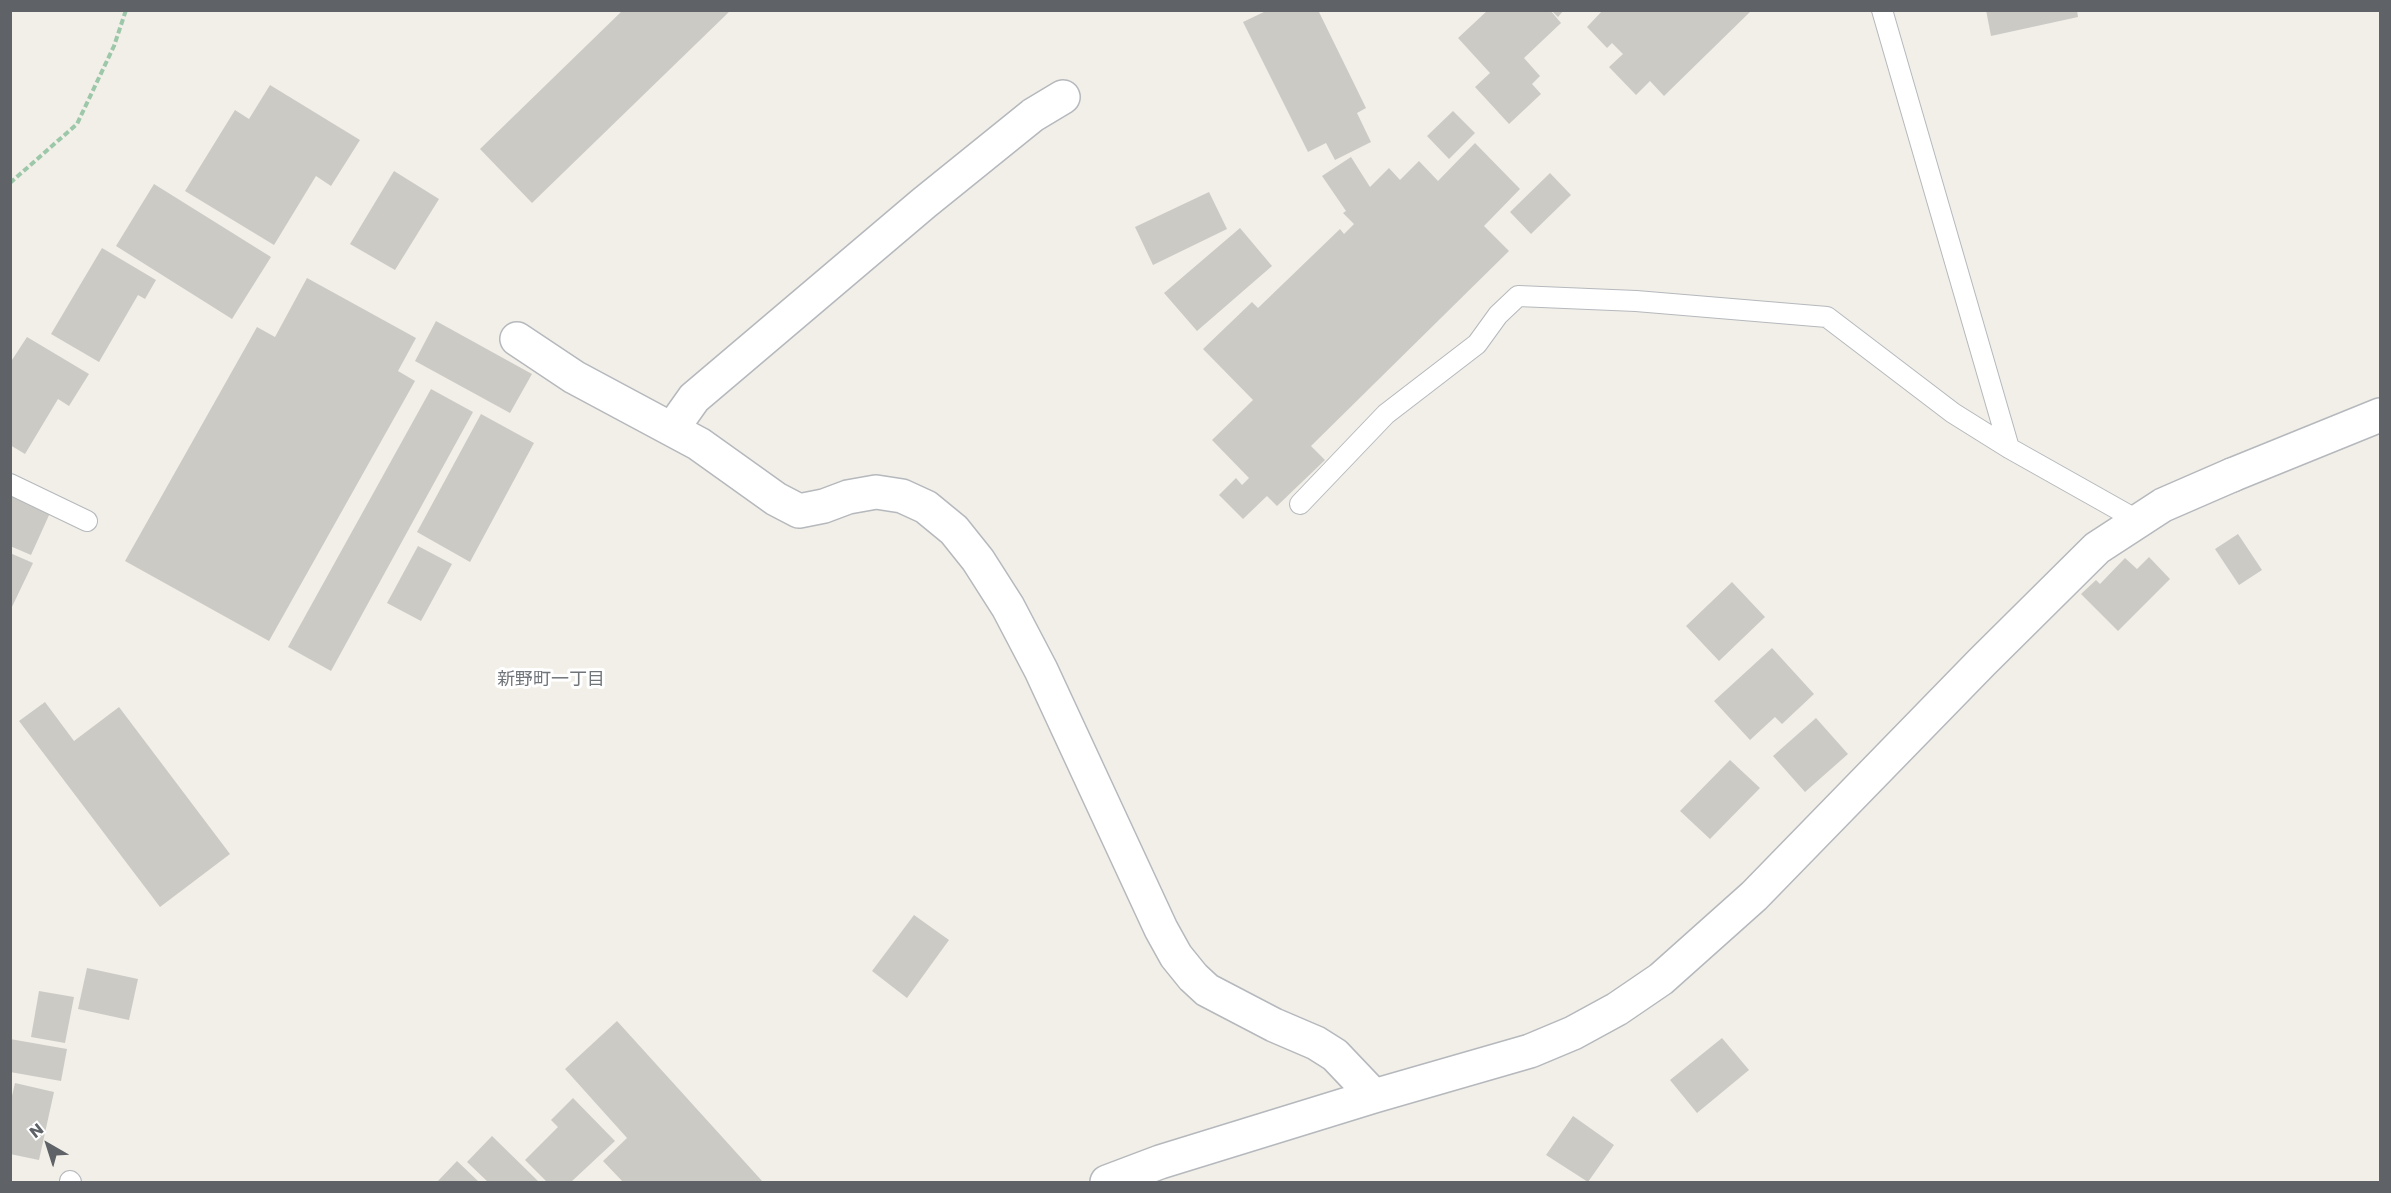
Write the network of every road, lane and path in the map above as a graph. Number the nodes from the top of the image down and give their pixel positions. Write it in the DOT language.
graph roads {
  1 [pos="126,10"];
  2 [pos="1882,10"];
  3 [pos="1063,97"];
  4 [pos="10,183"];
  5 [pos="517,339"];
  6 [pos="2380,415"];
  7 [pos="672,429"];
  8 [pos="2009,448"];
  9 [pos="10,484"];
  10 [pos="1300,504"];
  11 [pos="2137,520"];
  12 [pos="87,521"];
  13 [pos="1374,1096"];
  14 [pos="1107,1182"];
  1 -- 4 [label="path"];
  2 -- 8 [label="lane"];
  3 -- 7 [label="street"];
  5 -- 7 [label="street"];
  6 -- 11 [label="street"];
  7 -- 13 [label="street"];
  8 -- 10 [label="lane"];
  8 -- 11 [label="lane"];
  9 -- 12 [label="lane"];
  11 -- 13 [label="street"];
  13 -- 14 [label="street"];
}
